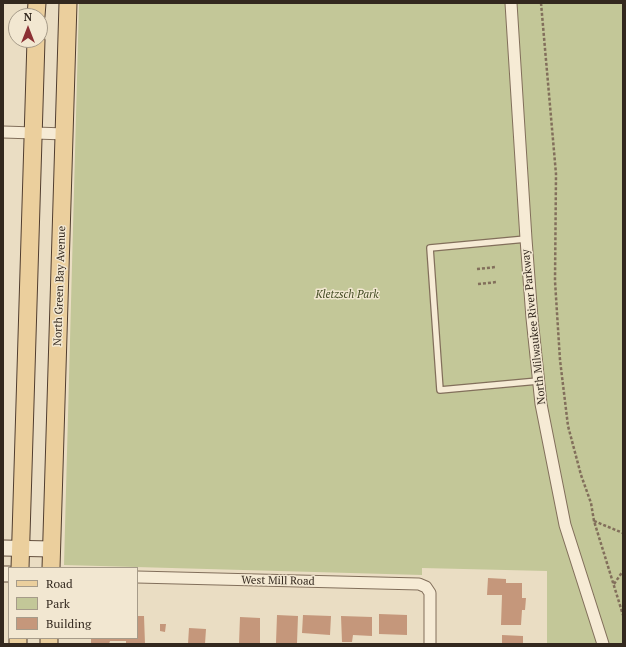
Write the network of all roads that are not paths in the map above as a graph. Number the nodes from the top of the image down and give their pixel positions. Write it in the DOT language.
graph roads {
  1 [pos="68,3"];
  2 [pos="512,3"];
  3 [pos="36,48"];
  4 [pos="3,132"];
  5 [pos="34,133"];
  6 [pos="66,134"];
  7 [pos="526,239"];
  8 [pos="538,381"];
  9 [pos="3,548"];
  10 [pos="20,548"];
  11 [pos="52,549"];
  12 [pos="20,567"];
  13 [pos="51,567"];
  14 [pos="138,577"];
  15 [pos="430,644"];
  16 [pos="603,644"];
  1 -- 6 [label="main road, North Green Bay Avenue"];
  2 -- 7 [label="street, North Milwaukee River Parkway"];
  3 -- 5 [label="main road"];
  4 -- 5 [label="street"];
  5 -- 6 [label="street"];
  5 -- 10 [label="main road"];
  6 -- 11 [label="main road, North Green Bay Avenue"];
  7 -- 8 [label="street, North Milwaukee River Parkway"];
  7 -- 8 [label="lane"];
  8 -- 16 [label="street, North Milwaukee River Parkway"];
  9 -- 10 [label="main road"];
  10 -- 11 [label="main road"];
  10 -- 12 [label="main road"];
  11 -- 13 [label="main road, North Green Bay Avenue"];
  14 -- 15 [label="street, West Mill Road"];
}
